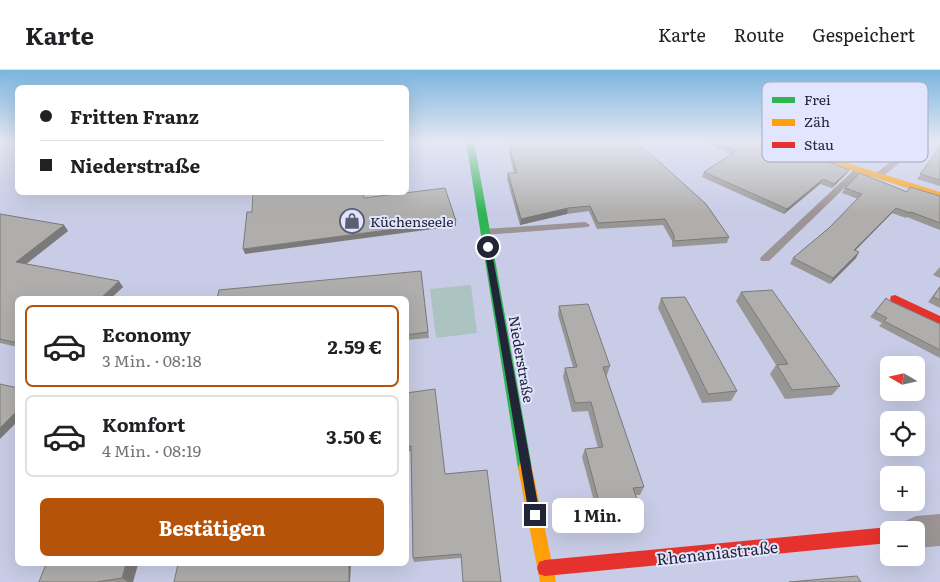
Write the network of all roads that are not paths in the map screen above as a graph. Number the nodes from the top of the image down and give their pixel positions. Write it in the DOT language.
graph roads {
  1 [pos="474,165"];
  2 [pos="846,165"];
  3 [pos="892,165"];
  4 [pos="859,170"];
  5 [pos="878,176"];
  6 [pos="940,196"];
  7 [pos="585,225"];
  8 [pos="485,232"];
  9 [pos="765,259"];
  10 [pos="895,299"];
  11 [pos="940,321"];
  12 [pos="940,530"];
  13 [pos="925,531"];
  14 [pos="880,536"];
  15 [pos="546,568"];
  16 [pos="548,582"];
  1 -- 8 [label="street, Niederstraße"];
  2 -- 4 [label="street"];
  3 -- 5 [label="lane"];
  4 -- 5 [label="street"];
  4 -- 9 [label="lane"];
  5 -- 6 [label="street"];
  7 -- 8 [label="lane"];
  8 -- 15 [label="street, Niederstraße"];
  10 -- 11 [label="street"];
  12 -- 13 [label="street"];
  14 -- 15 [label="street, Rhenaniastraße"];
  15 -- 16 [label="street, Niederstraße"];
}
